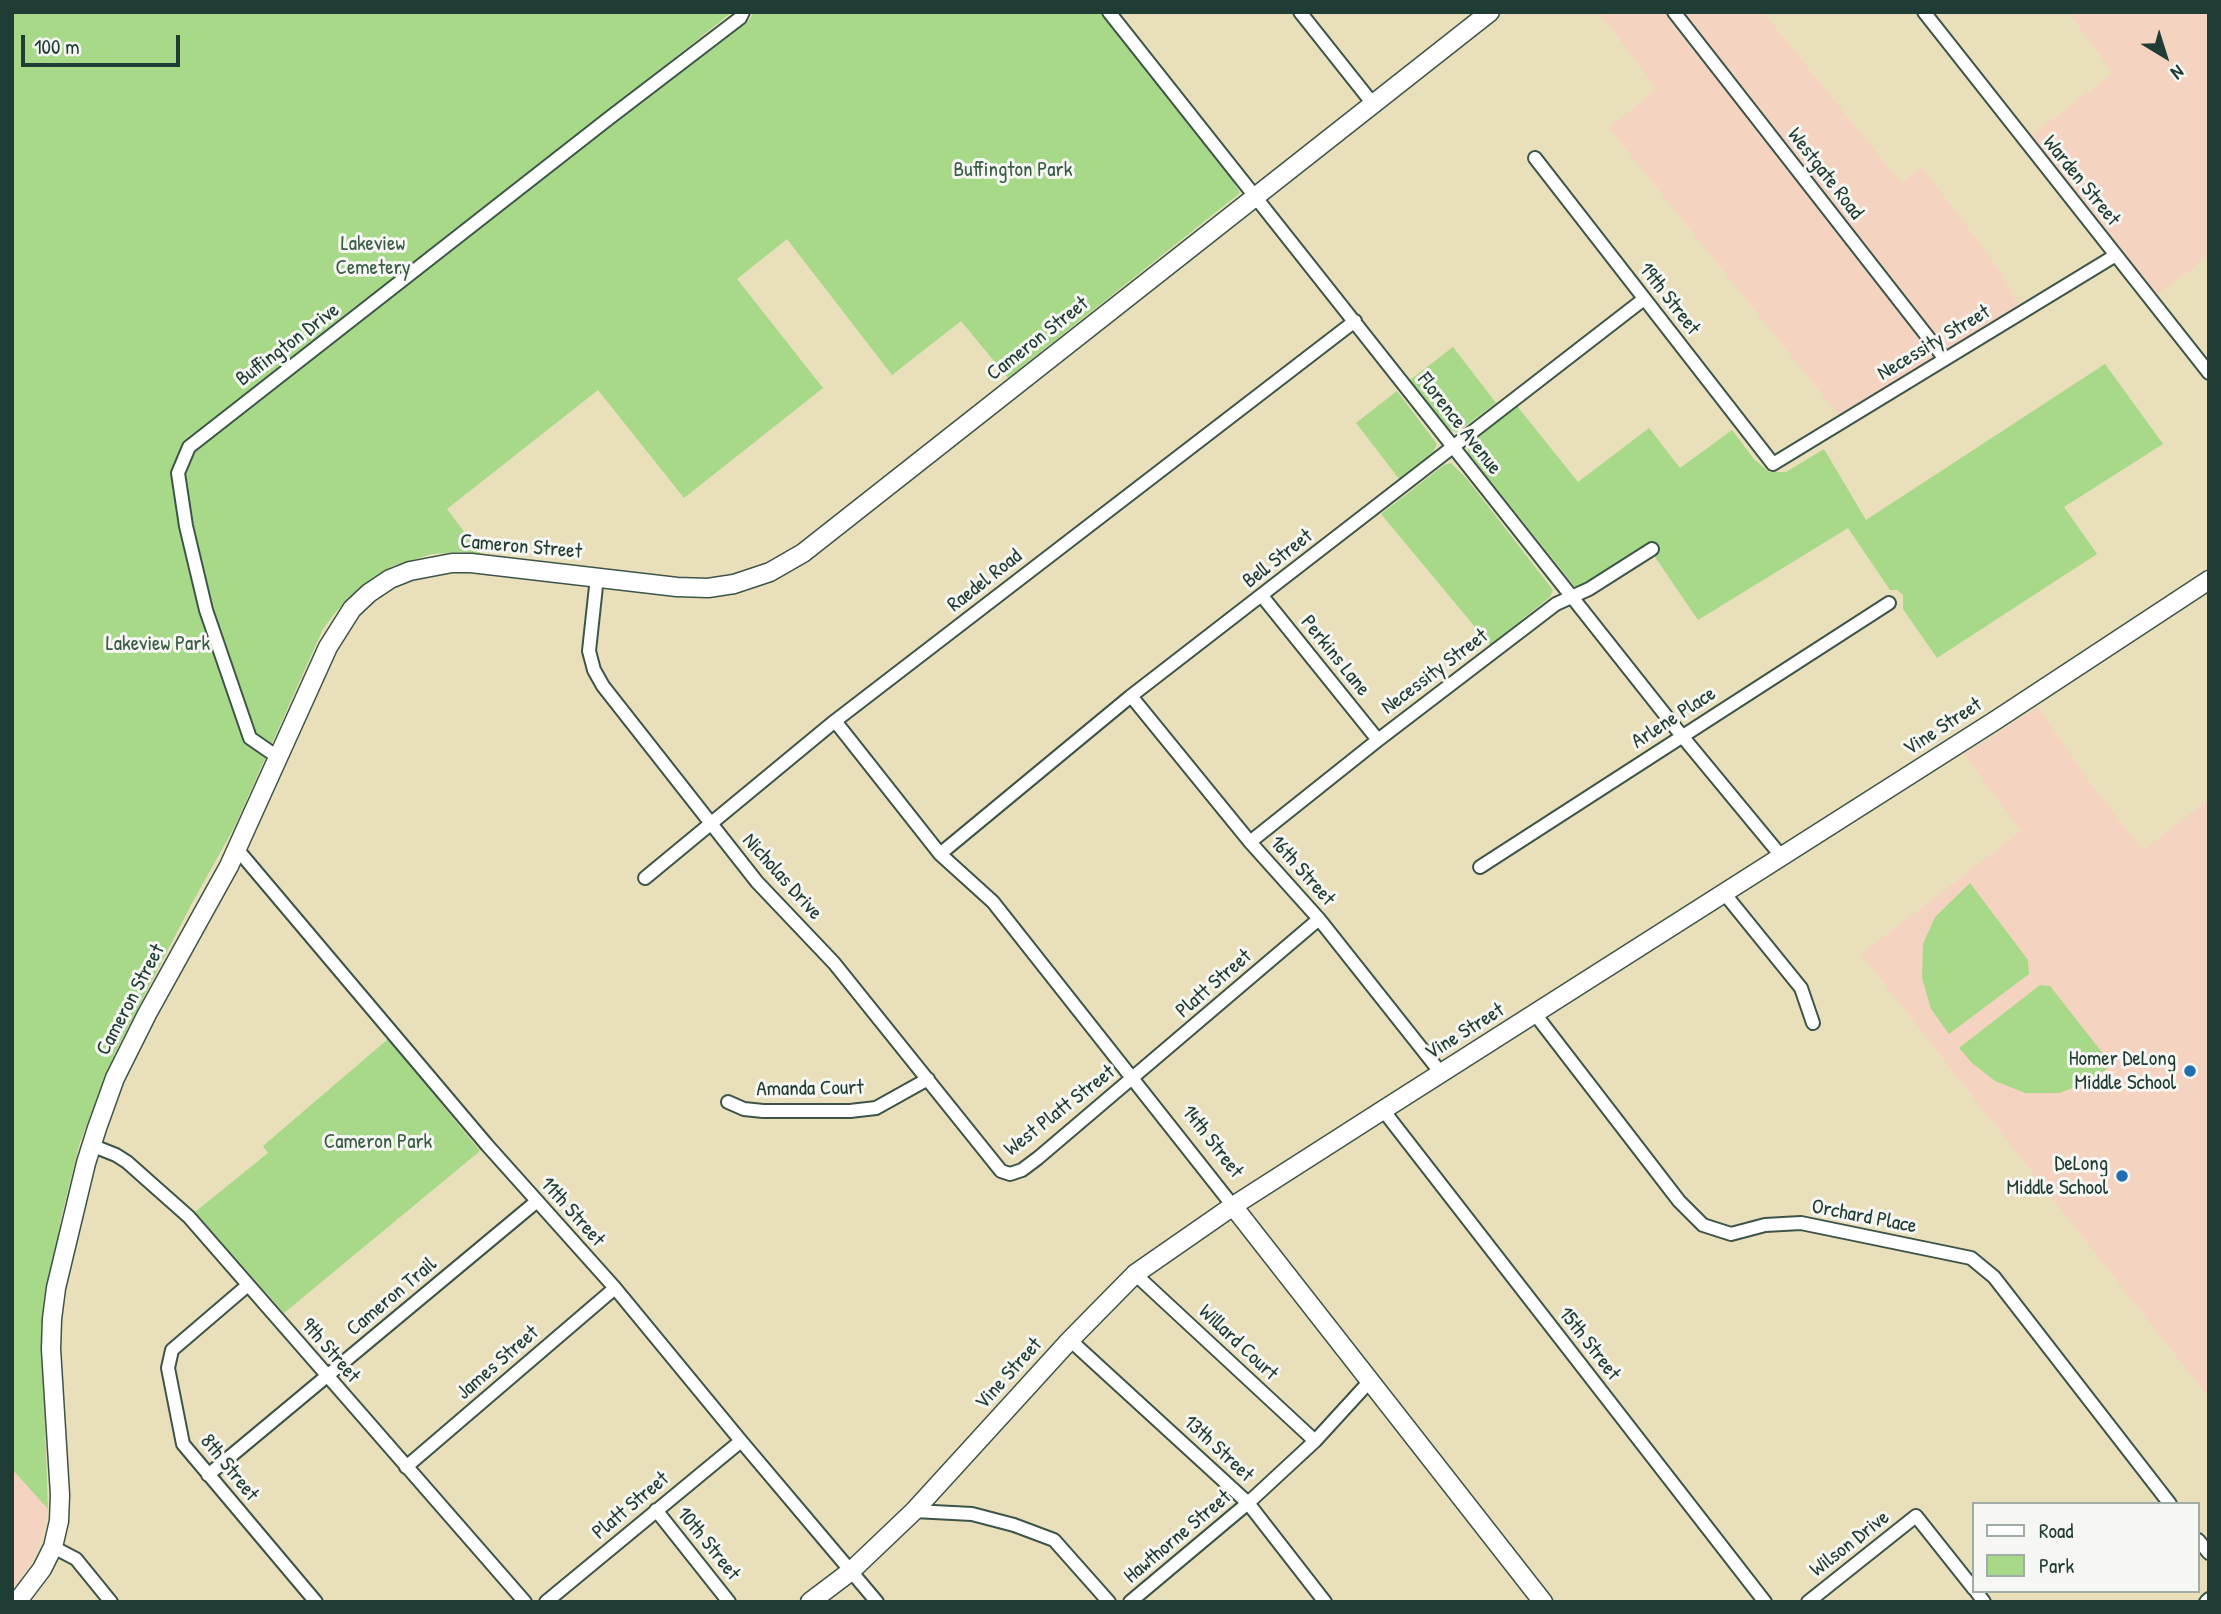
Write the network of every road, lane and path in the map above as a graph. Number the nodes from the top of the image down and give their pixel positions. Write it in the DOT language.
graph roads {
  1 [pos="743,12"];
  2 [pos="1109,12"];
  3 [pos="1300,12"];
  4 [pos="1490,12"];
  5 [pos="1674,12"];
  6 [pos="1924,12"];
  7 [pos="1373,104"];
  8 [pos="1535,158"];
  9 [pos="1255,197"];
  10 [pos="2116,255"];
  11 [pos="1644,299"];
  12 [pos="1355,321"];
  13 [pos="1945,359"];
  14 [pos="2208,372"];
  15 [pos="1452,447"];
  16 [pos="1773,464"];
  17 [pos="1652,549"];
  18 [pos="597,577"];
  19 [pos="2209,580"];
  20 [pos="1262,596"];
  21 [pos="1573,597"];
  22 [pos="1889,603"];
  23 [pos="1131,696"];
  24 [pos="835,721"];
  25 [pos="1682,736"];
  26 [pos="1378,740"];
  27 [pos="279,758"];
  28 [pos="711,824"];
  29 [pos="1250,842"];
  30 [pos="237,849"];
  31 [pos="940,854"];
  32 [pos="1782,857"];
  33 [pos="1480,867"];
  34 [pos="645,878"];
  35 [pos="1724,893"];
  36 [pos="1319,919"];
  37 [pos="1535,1014"];
  38 [pos="1813,1023"];
  39 [pos="1441,1073"];
  40 [pos="928,1079"];
  41 [pos="1134,1079"];
  42 [pos="728,1102"];
  43 [pos="1382,1110"];
  44 [pos="91,1145"];
  45 [pos="1010,1174"];
  46 [pos="536,1202"];
  47 [pos="1233,1206"];
  48 [pos="1135,1273"];
  49 [pos="248,1285"];
  50 [pos="615,1288"];
  51 [pos="1070,1340"];
  52 [pos="326,1376"];
  53 [pos="1369,1382"];
  54 [pos="741,1441"];
  55 [pos="1315,1441"];
  56 [pos="406,1467"];
  57 [pos="208,1475"];
  58 [pos="2168,1502"];
  59 [pos="1248,1503"];
  60 [pos="656,1510"];
  61 [pos="914,1511"];
  62 [pos="53,1547"];
  63 [pos="851,1571"];
  64 [pos="1972,1586"];
  65 [pos="17,1602"];
  66 [pos="111,1602"];
  67 [pos="316,1602"];
  68 [pos="525,1602"];
  69 [pos="546,1602"];
  70 [pos="729,1602"];
  71 [pos="810,1602"];
  72 [pos="877,1602"];
  73 [pos="1109,1602"];
  74 [pos="1130,1602"];
  75 [pos="1325,1602"];
  76 [pos="1542,1602"];
  77 [pos="1765,1602"];
  78 [pos="1808,1602"];
  1 -- 27 [label="street, Buffington Drive"];
  2 -- 9 [label="street, Florence Avenue"];
  3 -- 7 [label="street"];
  4 -- 7 [label="main road, Cameron Street"];
  5 -- 13 [label="street, Westgate Road"];
  6 -- 10 [label="street, Warden Street"];
  7 -- 9 [label="main road, Cameron Street"];
  8 -- 11 [label="street, 19th Street"];
  9 -- 12 [label="street, Florence Avenue"];
  9 -- 18 [label="main road, Cameron Street"];
  10 -- 13 [label="street, Necessity Street"];
  10 -- 14 [label="street, Warden Street"];
  11 -- 15 [label="street, Bell Street"];
  11 -- 16 [label="street, 19th Street"];
  12 -- 15 [label="street, Florence Avenue"];
  12 -- 24 [label="street, Raedel Road"];
  13 -- 16 [label="street, Necessity Street"];
  15 -- 20 [label="street, Bell Street"];
  15 -- 21 [label="street, Florence Avenue"];
  17 -- 21 [label="street, Necessity Street"];
  18 -- 27 [label="main road, Cameron Street"];
  18 -- 28 [label="street, Nicholas Drive"];
  19 -- 32 [label="main road, Vine Street"];
  20 -- 23 [label="street, Bell Street"];
  20 -- 26 [label="street, Perkins Lane"];
  21 -- 25 [label="street, Florence Avenue"];
  21 -- 26 [label="street, Necessity Street"];
  22 -- 25 [label="street, Arlene Place"];
  23 -- 29 [label="street, 16th Street"];
  23 -- 31 [label="street, Bell Street"];
  24 -- 28 [label="street, Raedel Road"];
  24 -- 31 [label="street, 14th Street"];
  25 -- 32 [label="street, Florence Avenue"];
  25 -- 33 [label="street, Arlene Place"];
  26 -- 29 [label="street, Necessity Street"];
  27 -- 30 [label="main road, Cameron Street"];
  28 -- 34 [label="street, Raedel Road"];
  28 -- 40 [label="street, Nicholas Drive"];
  29 -- 36 [label="street, 16th Street"];
  30 -- 44 [label="main road, Cameron Street"];
  30 -- 46 [label="street, 11th Street"];
  31 -- 41 [label="street, 14th Street"];
  32 -- 35 [label="main road, Vine Street"];
  35 -- 37 [label="main road, Vine Street"];
  35 -- 38 [label="street"];
  36 -- 39 [label="street, 16th Street"];
  36 -- 41 [label="street, Platt Street"];
  37 -- 39 [label="main road, Vine Street"];
  37 -- 58 [label="street, Orchard Place"];
  39 -- 43 [label="main road, Vine Street"];
  40 -- 42 [label="street, Amanda Court"];
  40 -- 45 [label="street, Nicholas Drive"];
  41 -- 45 [label="street, West Platt Street"];
  41 -- 47 [label="street, 14th Street"];
  43 -- 47 [label="main road, Vine Street"];
  43 -- 77 [label="street, 15th Street"];
  44 -- 49 [label="street, 9th Street"];
  44 -- 62 [label="main road, Cameron Street"];
  46 -- 50 [label="street, 11th Street"];
  46 -- 52 [label="street, Cameron Trail"];
  47 -- 48 [label="main road, Vine Street"];
  47 -- 53 [label="main road, 14th Street"];
  48 -- 51 [label="main road, Vine Street"];
  48 -- 55 [label="street, Willard Court"];
  49 -- 52 [label="street, 9th Street"];
  49 -- 57 [label="street, 8th Street"];
  50 -- 54 [label="street, 11th Street"];
  50 -- 56 [label="street, James Street"];
  51 -- 59 [label="street, 13th Street"];
  51 -- 61 [label="main road, Vine Street"];
  52 -- 56 [label="street, 9th Street"];
  52 -- 57 [label="street, Cameron Trail"];
  53 -- 55 [label="street, Hawthorne Street"];
  53 -- 76 [label="main road, 14th Street"];
  54 -- 60 [label="street, Platt Street"];
  54 -- 63 [label="street, 11th Street"];
  55 -- 59 [label="street, Hawthorne Street"];
  56 -- 68 [label="street, 9th Street"];
  57 -- 67 [label="street, 8th Street"];
  59 -- 74 [label="street, Hawthorne Street"];
  59 -- 75 [label="street, 13th Street"];
  60 -- 69 [label="street, Platt Street"];
  60 -- 70 [label="street, 10th Street"];
  61 -- 63 [label="main road, Vine Street"];
  61 -- 73 [label="street"];
  62 -- 65 [label="main road, Cameron Street"];
  62 -- 66 [label="street"];
  63 -- 71 [label="main road, Vine Street"];
  63 -- 72 [label="street, 11th Street"];
  64 -- 78 [label="street, Wilson Drive"];
}
